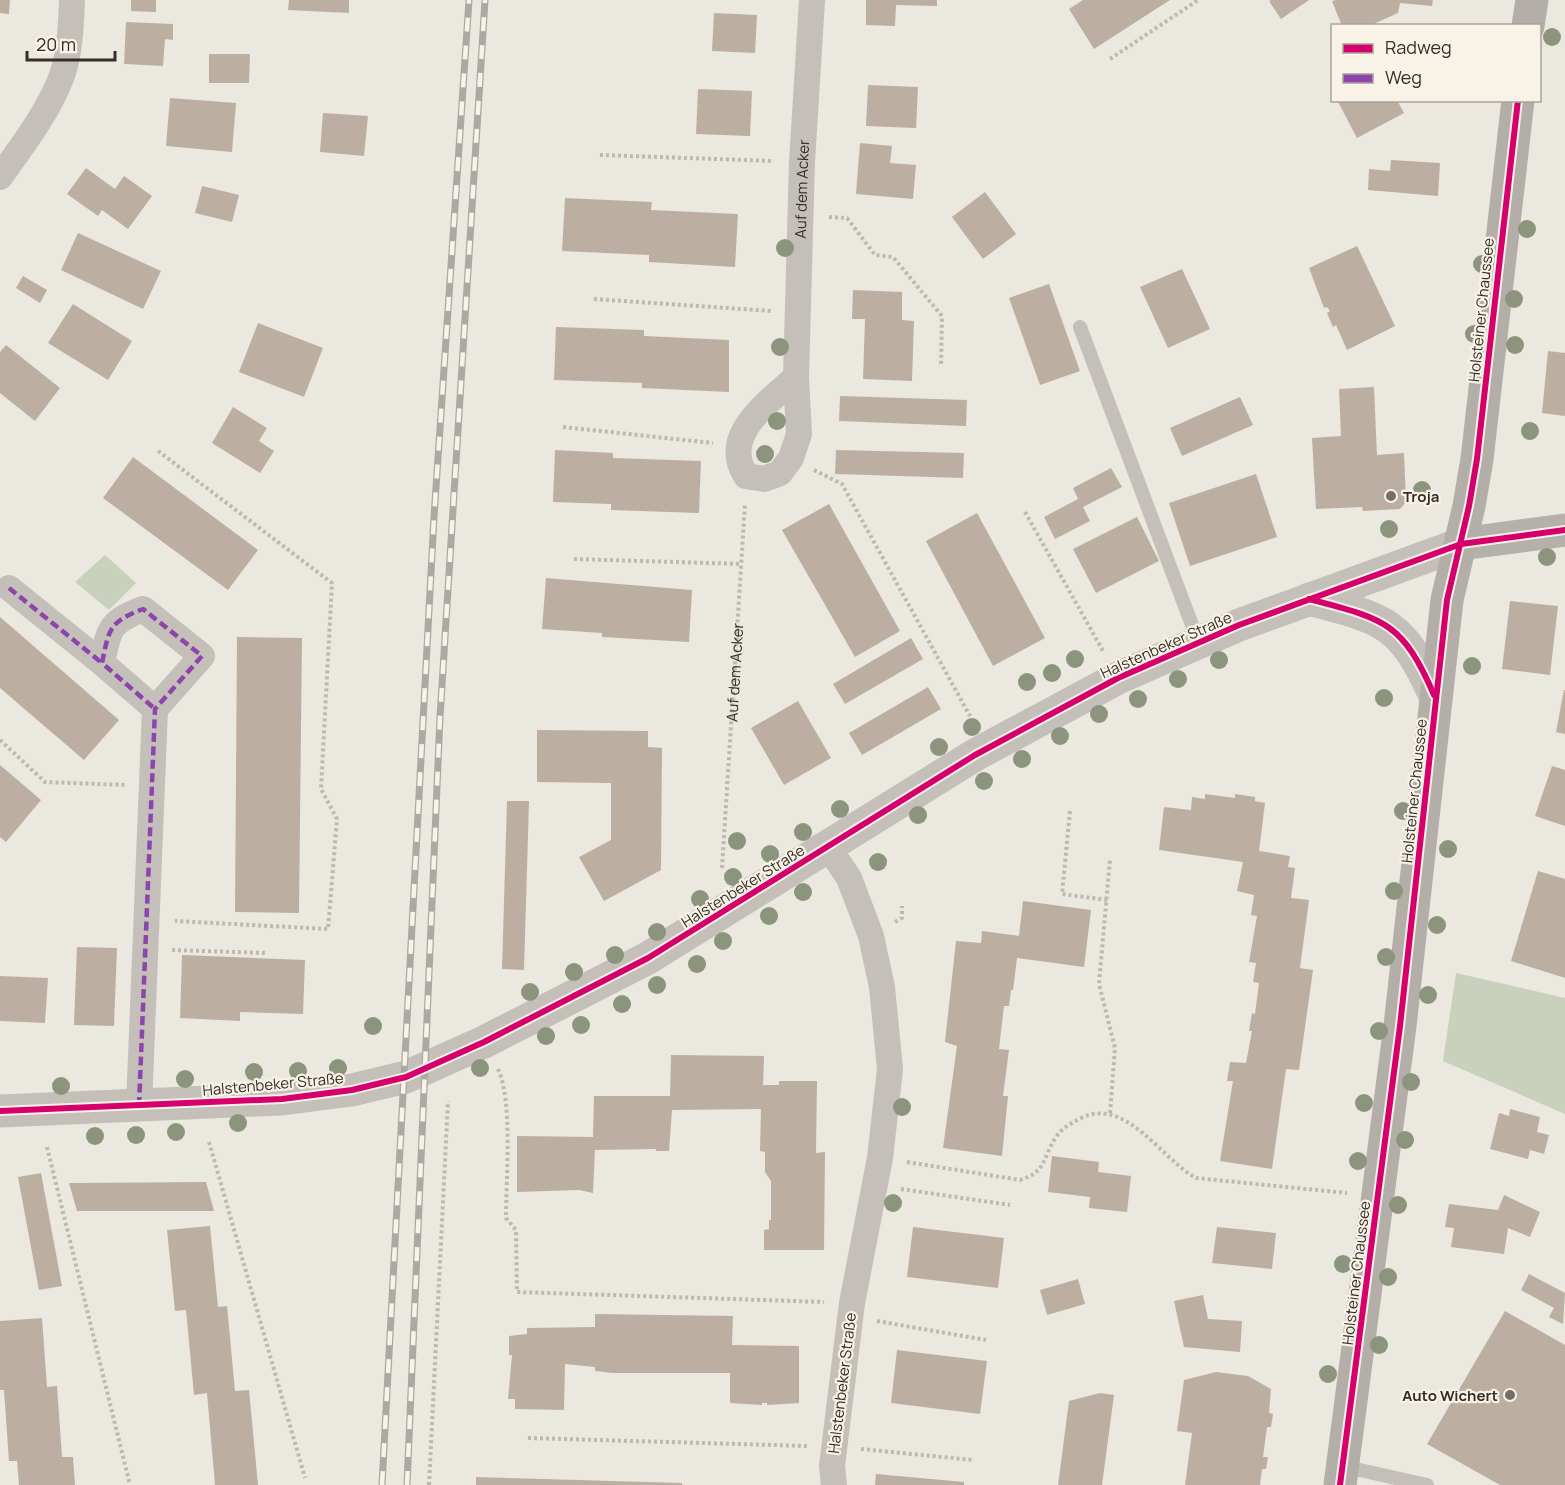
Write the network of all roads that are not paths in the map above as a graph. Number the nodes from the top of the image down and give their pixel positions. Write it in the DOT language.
graph roads {
  1 [pos="72,0"];
  2 [pos="812,0"];
  3 [pos="1532,0"];
  4 [pos="1528,24"];
  5 [pos="1518,102"];
  6 [pos="0,177"];
  7 [pos="1080,327"];
  8 [pos="796,377"];
  9 [pos="1565,530"];
  10 [pos="1461,544"];
  11 [pos="9,588"];
  12 [pos="1310,599"];
  13 [pos="1198,641"];
  14 [pos="102,663"];
  15 [pos="1435,696"];
  16 [pos="155,709"];
  17 [pos="828,847"];
  18 [pos="139,1106"];
  19 [pos="0,1111"];
  20 [pos="830,1471"];
  21 [pos="1341,1475"];
  22 [pos="1427,1485"];
  1 -- 6 [label="street"];
  2 -- 8 [label="street, Auf dem Acker"];
  3 -- 4 [label="main road"];
  5 -- 10 [label="main road, Holsteiner Chaussee"];
  7 -- 13 [label="lane"];
  8 -- 8 [label="street, Auf dem Acker"];
  9 -- 10 [label="main road"];
  10 -- 12 [label="street, Halstenbeker Straße"];
  10 -- 15 [label="main road, Holsteiner Chaussee"];
  11 -- 14 [label="street"];
  12 -- 13 [label="street, Halstenbeker Straße"];
  12 -- 15 [label="street"];
  13 -- 17 [label="street, Halstenbeker Straße"];
  14 -- 16 [label="street"];
  14 -- 16 [label="street"];
  15 -- 21 [label="main road, Holsteiner Chaussee"];
  16 -- 18 [label="street"];
  17 -- 18 [label="street, Halstenbeker Straße"];
  17 -- 20 [label="street, Halstenbeker Straße"];
  18 -- 19 [label="street, Halstenbeker Straße"];
  21 -- 22 [label="lane"];
}
